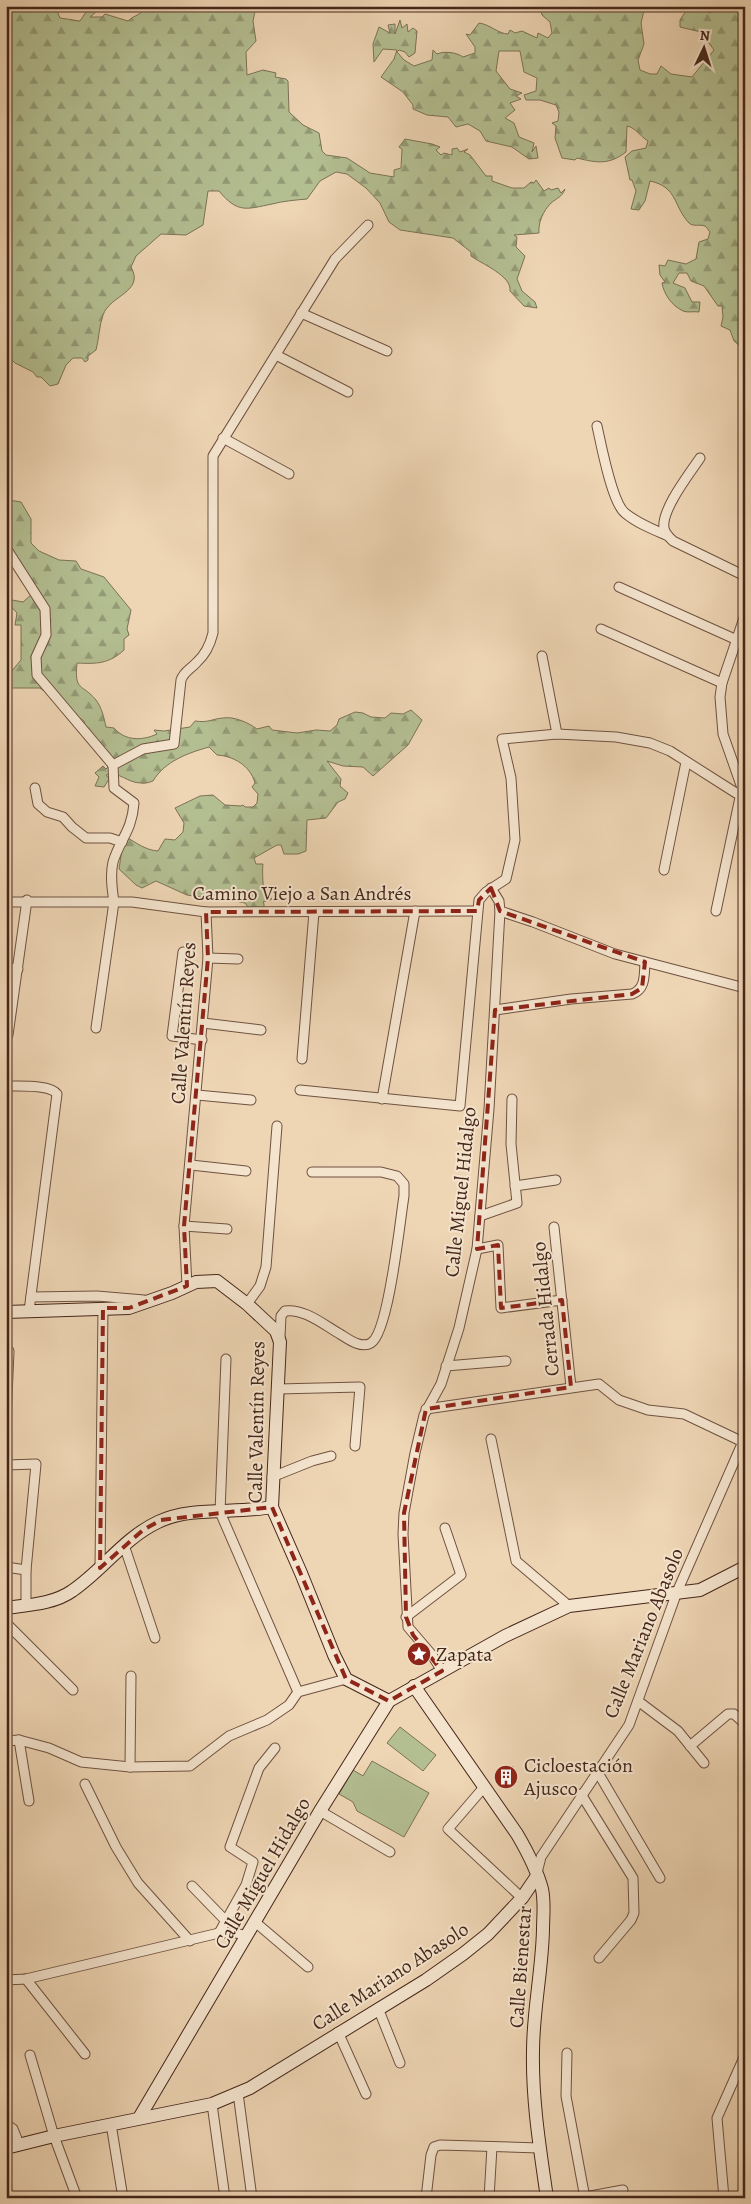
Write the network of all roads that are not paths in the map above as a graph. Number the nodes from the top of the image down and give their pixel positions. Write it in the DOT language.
graph roads {
  1 [pos="368,225"];
  2 [pos="301,313"];
  3 [pos="387,350"];
  4 [pos="276,355"];
  5 [pos="348,392"];
  6 [pos="597,426"];
  7 [pos="223,438"];
  8 [pos="700,458"];
  9 [pos="289,474"];
  10 [pos="666,535"];
  11 [pos="6,548"];
  12 [pos="745,576"];
  13 [pos="619,587"];
  14 [pos="745,615"];
  15 [pos="601,629"];
  16 [pos="736,640"];
  17 [pos="542,656"];
  18 [pos="722,683"];
  19 [pos="557,734"];
  20 [pos="686,762"];
  21 [pos="113,765"];
  22 [pos="35,788"];
  23 [pos="741,794"];
  24 [pos="122,842"];
  25 [pos="664,870"];
  26 [pos="491,888"];
  27 [pos="28,900"];
  28 [pos="6,902"];
  29 [pos="114,902"];
  30 [pos="415,911"];
  31 [pos="478,911"];
  32 [pos="500,911"];
  33 [pos="716,911"];
  34 [pos="206,912"];
  35 [pos="314,912"];
  36 [pos="183,952"];
  37 [pos="208,958"];
  38 [pos="238,959"];
  39 [pos="646,962"];
  40 [pos="6,968"];
  41 [pos="18,969"];
  42 [pos="745,988"];
  43 [pos="495,1010"];
  44 [pos="9,1016"];
  45 [pos="203,1023"];
  46 [pos="96,1028"];
  47 [pos="261,1030"];
  48 [pos="8,1035"];
  49 [pos="202,1040"];
  50 [pos="302,1060"];
  51 [pos="12,1086"];
  52 [pos="300,1090"];
  53 [pos="197,1095"];
  54 [pos="382,1099"];
  55 [pos="512,1099"];
  56 [pos="251,1100"];
  57 [pos="277,1126"];
  58 [pos="191,1165"];
  59 [pos="246,1171"];
  60 [pos="312,1172"];
  61 [pos="556,1180"];
  62 [pos="515,1186"];
  63 [pos="480,1216"];
  64 [pos="184,1226"];
  65 [pos="554,1228"];
  66 [pos="227,1229"];
  67 [pos="477,1249"];
  68 [pos="187,1286"];
  69 [pos="31,1297"];
  70 [pos="152,1300"];
  71 [pos="562,1300"];
  72 [pos="248,1304"];
  73 [pos="103,1308"];
  74 [pos="29,1311"];
  75 [pos="6,1312"];
  76 [pos="280,1342"];
  77 [pos="9,1352"];
  78 [pos="226,1359"];
  79 [pos="506,1361"];
  80 [pos="446,1366"];
  81 [pos="571,1387"];
  82 [pos="278,1389"];
  83 [pos="426,1409"];
  84 [pos="6,1421"];
  85 [pos="491,1439"];
  86 [pos="744,1440"];
  87 [pos="355,1446"];
  88 [pos="331,1456"];
  89 [pos="6,1465"];
  90 [pos="272,1477"];
  91 [pos="272,1507"];
  92 [pos="220,1512"];
  93 [pos="445,1528"];
  94 [pos="124,1545"];
  95 [pos="6,1567"];
  96 [pos="745,1567"];
  97 [pos="100,1568"];
  98 [pos="26,1570"];
  99 [pos="677,1592"];
  100 [pos="26,1605"];
  101 [pos="569,1606"];
  102 [pos="6,1608"];
  103 [pos="406,1617"];
  104 [pos="6,1623"];
  105 [pos="155,1638"];
  106 [pos="442,1671"];
  107 [pos="130,1676"];
  108 [pos="346,1678"];
  109 [pos="414,1686"];
  110 [pos="73,1690"];
  111 [pos="298,1692"];
  112 [pos="389,1701"];
  113 [pos="638,1701"];
  114 [pos="745,1724"];
  115 [pos="20,1740"];
  116 [pos="6,1741"];
  117 [pos="690,1746"];
  118 [pos="275,1748"];
  119 [pos="704,1763"];
  120 [pos="130,1767"];
  121 [pos="597,1771"];
  122 [pos="85,1784"];
  123 [pos="485,1786"];
  124 [pos="582,1794"];
  125 [pos="29,1801"];
  126 [pos="320,1811"];
  127 [pos="390,1852"];
  128 [pos="537,1876"];
  129 [pos="660,1878"];
  130 [pos="192,1886"];
  131 [pos="522,1898"];
  132 [pos="226,1921"];
  133 [pos="255,1922"];
  134 [pos="220,1933"];
  135 [pos="247,1936"];
  136 [pos="190,1941"];
  137 [pos="599,1958"];
  138 [pos="308,1967"];
  139 [pos="26,1979"];
  140 [pos="6,1980"];
  141 [pos="378,2008"];
  142 [pos="338,2032"];
  143 [pos="567,2053"];
  144 [pos="85,2054"];
  145 [pos="30,2055"];
  146 [pos="745,2055"];
  147 [pos="400,2063"];
  148 [pos="238,2093"];
  149 [pos="366,2094"];
  150 [pos="212,2104"];
  151 [pos="139,2118"];
  152 [pos="6,2124"];
  153 [pos="111,2124"];
  154 [pos="54,2136"];
  155 [pos="20,2144"];
  156 [pos="492,2146"];
  157 [pos="6,2148"];
  158 [pos="539,2148"];
  159 [pos="624,2190"];
  160 [pos="585,2197"];
  161 [pos="77,2198"];
  162 [pos="123,2198"];
  163 [pos="225,2198"];
  164 [pos="252,2198"];
  165 [pos="426,2198"];
  166 [pos="489,2198"];
  167 [pos="547,2198"];
  168 [pos="724,2198"];
  1 -- 2 [label="street"];
  2 -- 3 [label="street"];
  2 -- 4 [label="street"];
  4 -- 5 [label="street"];
  4 -- 7 [label="street"];
  6 -- 10 [label="street"];
  7 -- 9 [label="street"];
  7 -- 21 [label="street"];
  8 -- 10 [label="street"];
  10 -- 12 [label="street"];
  11 -- 21 [label="street"];
  13 -- 16 [label="street"];
  14 -- 16 [label="street"];
  15 -- 18 [label="street"];
  16 -- 18 [label="street"];
  17 -- 19 [label="street"];
  18 -- 23 [label="street"];
  19 -- 20 [label="street"];
  19 -- 26 [label="street"];
  20 -- 23 [label="street"];
  20 -- 25 [label="street"];
  21 -- 24 [label="street"];
  22 -- 24 [label="street"];
  23 -- 33 [label="street"];
  24 -- 29 [label="street"];
  26 -- 31 [label="street"];
  26 -- 32 [label="street"];
  27 -- 28 [label="street, Camino Viejo a San Andrés"];
  27 -- 29 [label="street, Camino Viejo a San Andrés"];
  27 -- 41 [label="street"];
  29 -- 34 [label="street, Camino Viejo a San Andrés"];
  29 -- 46 [label="street"];
  30 -- 31 [label="street, Camino Viejo a San Andrés"];
  30 -- 35 [label="street, Camino Viejo a San Andrés"];
  30 -- 54 [label="street"];
  31 -- 54 [label="street"];
  32 -- 39 [label="street"];
  32 -- 43 [label="street, Calle Miguel Hidalgo"];
  34 -- 35 [label="street, Camino Viejo a San Andrés"];
  34 -- 37 [label="street, Calle Valentín Reyes"];
  35 -- 50 [label="street"];
  36 -- 49 [label="street"];
  37 -- 38 [label="street"];
  37 -- 45 [label="street, Calle Valentín Reyes"];
  39 -- 42 [label="street"];
  39 -- 43 [label="street"];
  40 -- 41 [label="street"];
  41 -- 44 [label="street"];
  43 -- 63 [label="street, Calle Miguel Hidalgo"];
  44 -- 48 [label="street"];
  45 -- 47 [label="street"];
  45 -- 49 [label="street, Calle Valentín Reyes"];
  49 -- 53 [label="street, Calle Valentín Reyes"];
  51 -- 69 [label="street"];
  52 -- 54 [label="street"];
  53 -- 56 [label="street"];
  53 -- 58 [label="street, Calle Valentín Reyes"];
  55 -- 62 [label="street"];
  57 -- 72 [label="street"];
  58 -- 59 [label="street"];
  58 -- 64 [label="street, Calle Valentín Reyes"];
  60 -- 76 [label="street"];
  61 -- 62 [label="street"];
  62 -- 63 [label="street"];
  63 -- 67 [label="street, Calle Miguel Hidalgo"];
  64 -- 66 [label="street"];
  64 -- 68 [label="street, Calle Valentín Reyes"];
  65 -- 71 [label="street, Cerrada Hidalgo"];
  67 -- 71 [label="street"];
  67 -- 80 [label="street, Calle Miguel Hidalgo"];
  68 -- 70 [label="street, Calle Valentín Reyes"];
  68 -- 72 [label="street, Calle Valentín Reyes"];
  69 -- 70 [label="street"];
  69 -- 74 [label="street"];
  70 -- 73 [label="street, Calle Valentín Reyes"];
  71 -- 81 [label="street, Cerrada Hidalgo"];
  72 -- 76 [label="street, Calle Valentín Reyes"];
  73 -- 74 [label="street, Calle Valentín Reyes"];
  73 -- 97 [label="street"];
  74 -- 75 [label="street, Calle Valentín Reyes"];
  76 -- 82 [label="street, Calle Valentín Reyes"];
  77 -- 84 [label="street"];
  78 -- 92 [label="street"];
  79 -- 80 [label="street"];
  80 -- 83 [label="street, Calle Miguel Hidalgo"];
  81 -- 83 [label="street"];
  81 -- 86 [label="street"];
  82 -- 87 [label="street"];
  82 -- 90 [label="street, Calle Valentín Reyes"];
  83 -- 103 [label="street, Calle Miguel Hidalgo"];
  85 -- 101 [label="street"];
  86 -- 99 [label="street, Calle Mariano Abasolo"];
  88 -- 90 [label="street"];
  89 -- 98 [label="street"];
  90 -- 91 [label="street, Calle Valentín Reyes"];
  91 -- 92 [label="street"];
  91 -- 108 [label="street, Calle Valentín Reyes"];
  92 -- 94 [label="street"];
  92 -- 111 [label="street"];
  93 -- 103 [label="street"];
  94 -- 97 [label="street"];
  94 -- 105 [label="street"];
  95 -- 98 [label="street"];
  96 -- 99 [label="street, Calle Miguel Hidalgo"];
  97 -- 100 [label="street"];
  98 -- 100 [label="street"];
  99 -- 101 [label="street, Calle Miguel Hidalgo"];
  99 -- 113 [label="street, Calle Mariano Abasolo"];
  100 -- 102 [label="street"];
  101 -- 106 [label="street, Calle Miguel Hidalgo"];
  103 -- 106 [label="street, Calle Miguel Hidalgo"];
  104 -- 110 [label="street"];
  106 -- 109 [label="street, Calle Miguel Hidalgo"];
  107 -- 120 [label="street"];
  108 -- 111 [label="street"];
  108 -- 112 [label="street"];
  109 -- 112 [label="street, Calle Miguel Hidalgo"];
  109 -- 123 [label="street, Calle Bienestar"];
  111 -- 120 [label="street"];
  112 -- 126 [label="street, Calle Miguel Hidalgo"];
  113 -- 117 [label="street"];
  113 -- 121 [label="street, Calle Mariano Abasolo"];
  114 -- 117 [label="street"];
  115 -- 116 [label="street"];
  115 -- 120 [label="street"];
  115 -- 125 [label="street"];
  117 -- 119 [label="street"];
  118 -- 132 [label="street"];
  121 -- 124 [label="street, Calle Mariano Abasolo"];
  121 -- 129 [label="street"];
  122 -- 136 [label="street"];
  123 -- 128 [label="street, Calle Bienestar"];
  123 -- 131 [label="street"];
  124 -- 128 [label="street, Calle Mariano Abasolo"];
  124 -- 137 [label="street"];
  126 -- 127 [label="street"];
  126 -- 133 [label="street, Calle Miguel Hidalgo"];
  128 -- 131 [label="street, Calle Mariano Abasolo"];
  128 -- 158 [label="street, Calle Bienestar"];
  130 -- 132 [label="street"];
  131 -- 141 [label="street, Calle Mariano Abasolo"];
  132 -- 134 [label="street"];
  133 -- 135 [label="street, Calle Miguel Hidalgo"];
  133 -- 138 [label="street"];
  134 -- 135 [label="street"];
  134 -- 136 [label="street"];
  135 -- 151 [label="street, Calle Miguel Hidalgo"];
  136 -- 139 [label="street"];
  139 -- 140 [label="street"];
  139 -- 144 [label="street"];
  141 -- 142 [label="street, Calle Mariano Abasolo"];
  141 -- 147 [label="street"];
  142 -- 148 [label="street, Calle Mariano Abasolo"];
  142 -- 149 [label="street"];
  143 -- 160 [label="street"];
  145 -- 154 [label="street"];
  146 -- 168 [label="street"];
  148 -- 150 [label="street, Calle Mariano Abasolo"];
  148 -- 164 [label="street"];
  150 -- 151 [label="street, Calle Mariano Abasolo"];
  150 -- 163 [label="street"];
  151 -- 153 [label="street, Calle Mariano Abasolo"];
  152 -- 155 [label="street"];
  153 -- 154 [label="street, Calle Mariano Abasolo"];
  153 -- 162 [label="street"];
  154 -- 155 [label="street, Calle Mariano Abasolo"];
  154 -- 161 [label="street"];
  155 -- 157 [label="street, Calle Mariano Abasolo"];
  156 -- 158 [label="street"];
  156 -- 165 [label="street"];
  156 -- 166 [label="street"];
  158 -- 167 [label="street, Calle Bienestar"];
  159 -- 160 [label="street"];
}
